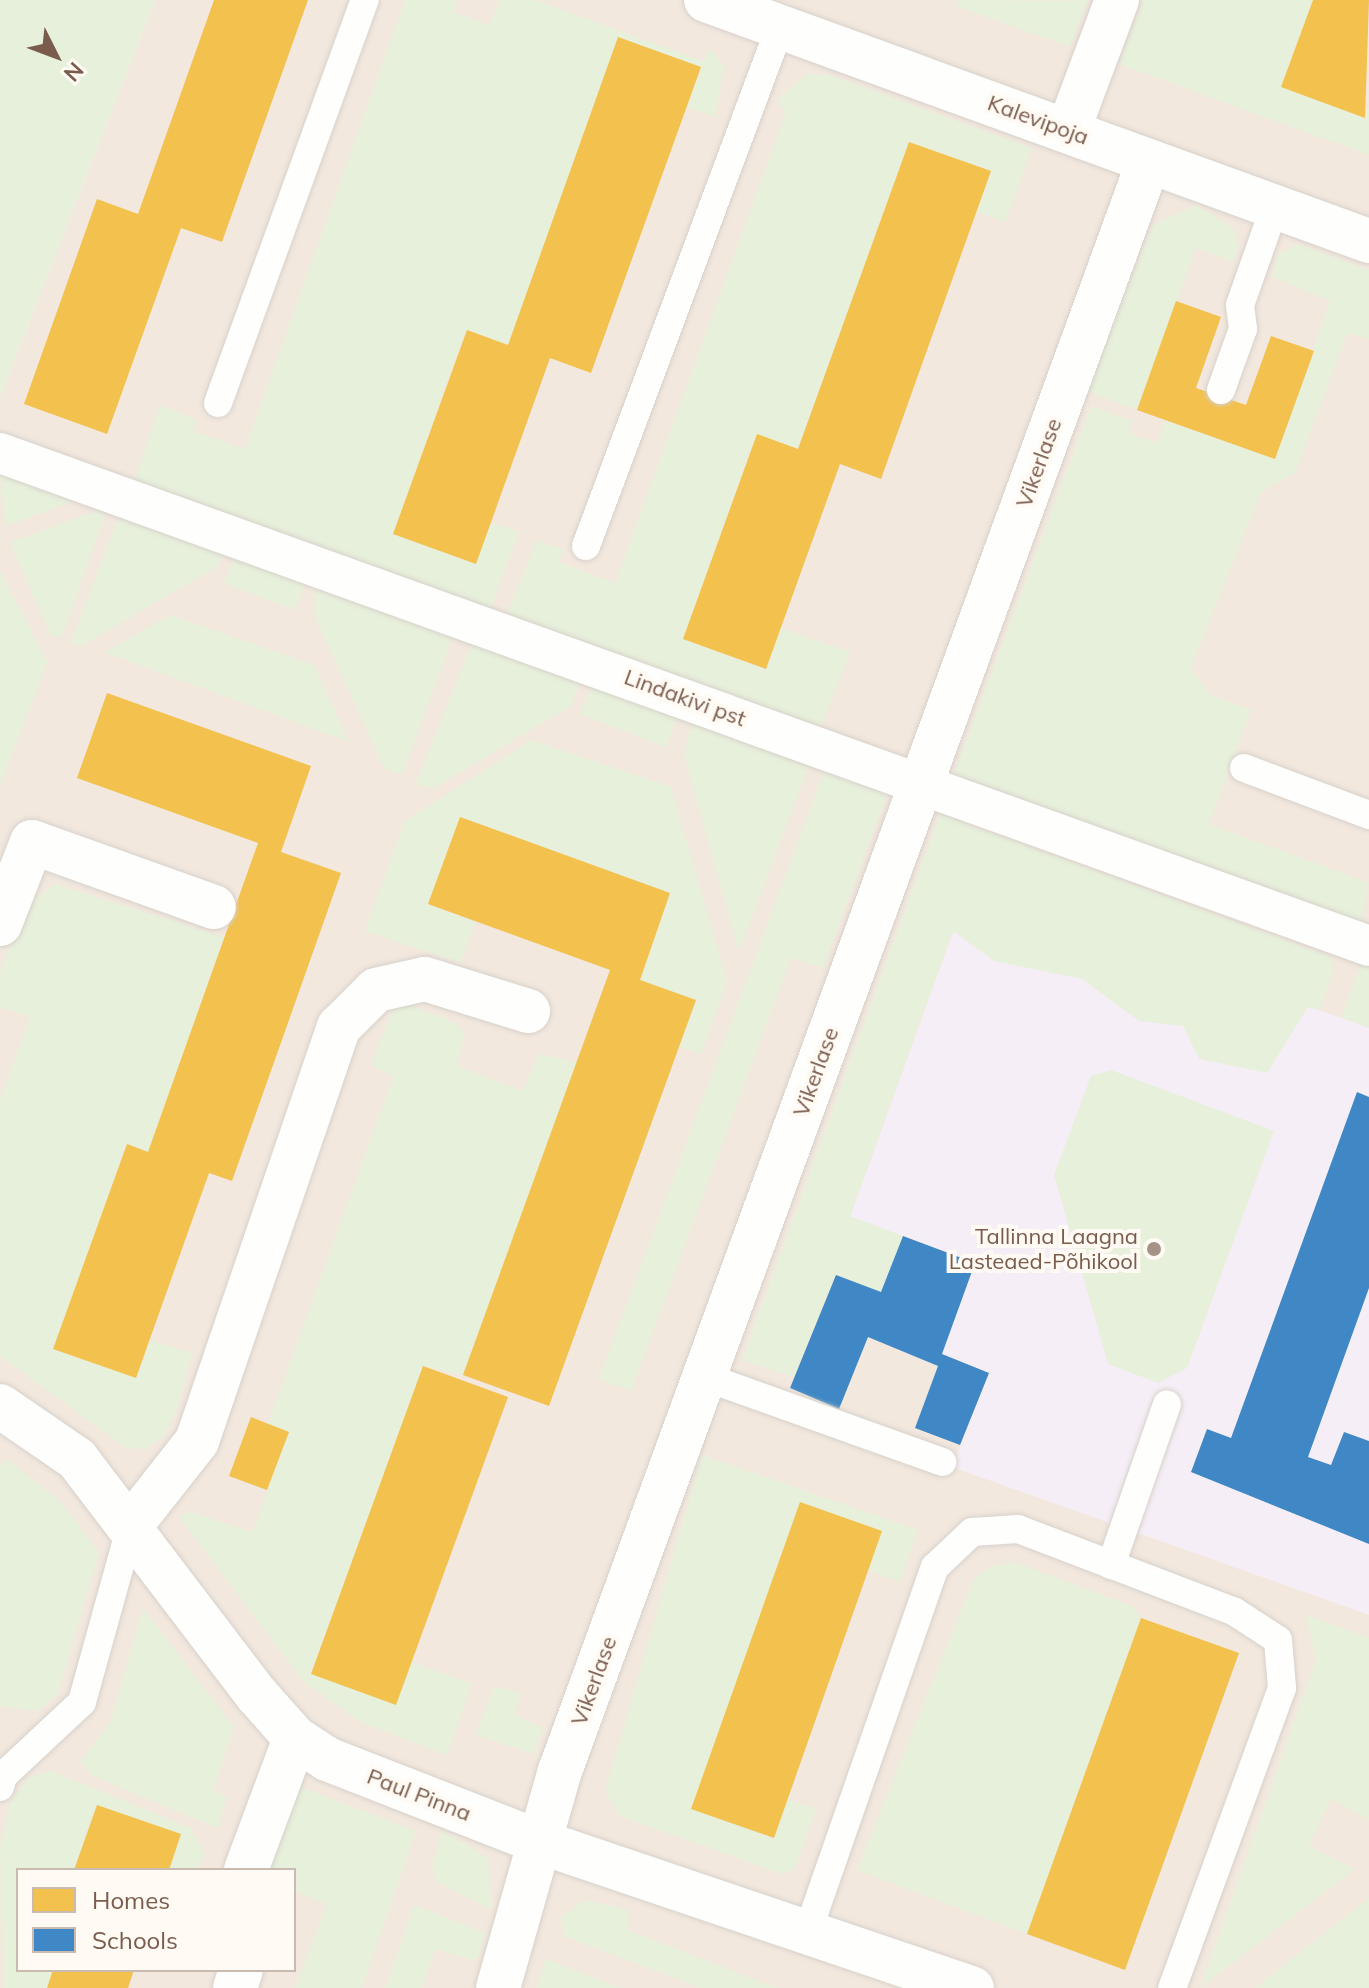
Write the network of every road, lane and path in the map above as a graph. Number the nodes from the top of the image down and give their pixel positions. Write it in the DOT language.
graph roads {
  1 [pos="365,0"];
  2 [pos="706,0"];
  3 [pos="1117,0"];
  4 [pos="780,27"];
  5 [pos="1068,131"];
  6 [pos="1149,161"];
  7 [pos="1275,206"];
  8 [pos="1369,241"];
  9 [pos="1221,390"];
  10 [pos="218,403"];
  11 [pos="0,453"];
  12 [pos="586,546"];
  13 [pos="1244,768"];
  14 [pos="920,785"];
  15 [pos="1369,815"];
  16 [pos="214,907"];
  17 [pos="0,924"];
  18 [pos="1369,946"];
  19 [pos="528,1011"];
  20 [pos="705,1377"];
  21 [pos="1167,1404"];
  22 [pos="0,1406"];
  23 [pos="942,1462"];
  24 [pos="131,1525"];
  25 [pos="1111,1565"];
  26 [pos="295,1738"];
  27 [pos="0,1787"];
  28 [pos="540,1842"];
  29 [pos="247,1868"];
  30 [pos="809,1928"];
  31 [pos="498,1988"];
  32 [pos="972,1988"];
  33 [pos="1172,1988"];
  1 -- 10 [label="lane"];
  2 -- 4 [label="street, Kalevipoja"];
  3 -- 5 [label="street"];
  4 -- 5 [label="street, Kalevipoja"];
  4 -- 12 [label="lane"];
  5 -- 6 [label="street, Kalevipoja"];
  6 -- 7 [label="street, Kalevipoja"];
  6 -- 14 [label="street, Vikerlase"];
  7 -- 8 [label="street, Kalevipoja"];
  7 -- 9 [label="lane"];
  11 -- 14 [label="street, Lindakivi pst"];
  13 -- 15 [label="lane"];
  14 -- 18 [label="street, Lindakivi pst"];
  14 -- 20 [label="street, Vikerlase"];
  16 -- 17 [label="street"];
  19 -- 24 [label="street"];
  20 -- 23 [label="lane"];
  20 -- 28 [label="street, Vikerlase"];
  21 -- 25 [label="lane"];
  22 -- 24 [label="street, Paul Pinna"];
  24 -- 26 [label="street, Paul Pinna"];
  24 -- 27 [label="lane"];
  25 -- 30 [label="lane"];
  25 -- 33 [label="lane"];
  26 -- 28 [label="street, Paul Pinna"];
  26 -- 29 [label="street"];
  28 -- 30 [label="street, Paul Pinna"];
  28 -- 31 [label="street, Vikerlase"];
  30 -- 32 [label="street, Paul Pinna"];
}
